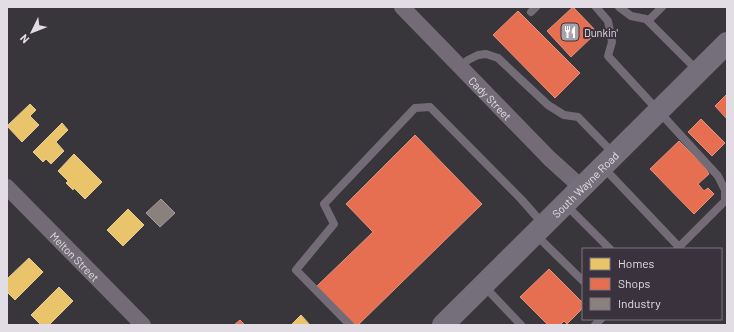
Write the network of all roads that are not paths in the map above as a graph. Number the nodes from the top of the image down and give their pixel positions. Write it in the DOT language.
graph roads {
  1 [pos="402,7"];
  2 [pos="596,7"];
  3 [pos="619,7"];
  4 [pos="662,7"];
  5 [pos="648,21"];
  6 [pos="727,43"];
  7 [pos="460,67"];
  8 [pos="699,71"];
  9 [pos="659,111"];
  10 [pos="608,161"];
  11 [pos="7,187"];
  12 [pos="581,187"];
  13 [pos="565,203"];
  14 [pos="539,229"];
  15 [pos="609,248"];
  16 [pos="678,248"];
  17 [pos="582,281"];
  18 [pos="483,285"];
  19 [pos="144,325"];
  20 [pos="350,325"];
  21 [pos="443,325"];
  22 [pos="522,325"];
  1 -- 7 [label="street, Cady Street"];
  2 -- 9 [label="lane"];
  3 -- 5 [label="lane"];
  4 -- 5 [label="lane"];
  5 -- 8 [label="lane"];
  6 -- 8 [label="main road, South Wayne Road"];
  7 -- 10 [label="lane"];
  7 -- 12 [label="street, Cady Street"];
  8 -- 9 [label="main road, South Wayne Road"];
  9 -- 10 [label="main road, South Wayne Road"];
  9 -- 16 [label="lane"];
  10 -- 12 [label="main road, South Wayne Road"];
  10 -- 16 [label="lane"];
  11 -- 19 [label="street, Melton Street"];
  12 -- 13 [label="main road, South Wayne Road"];
  13 -- 14 [label="main road, South Wayne Road"];
  13 -- 15 [label="lane"];
  14 -- 17 [label="lane"];
  14 -- 18 [label="main road, South Wayne Road"];
  14 -- 20 [label="lane"];
  18 -- 21 [label="main road, South Wayne Road"];
  18 -- 22 [label="lane"];
}
